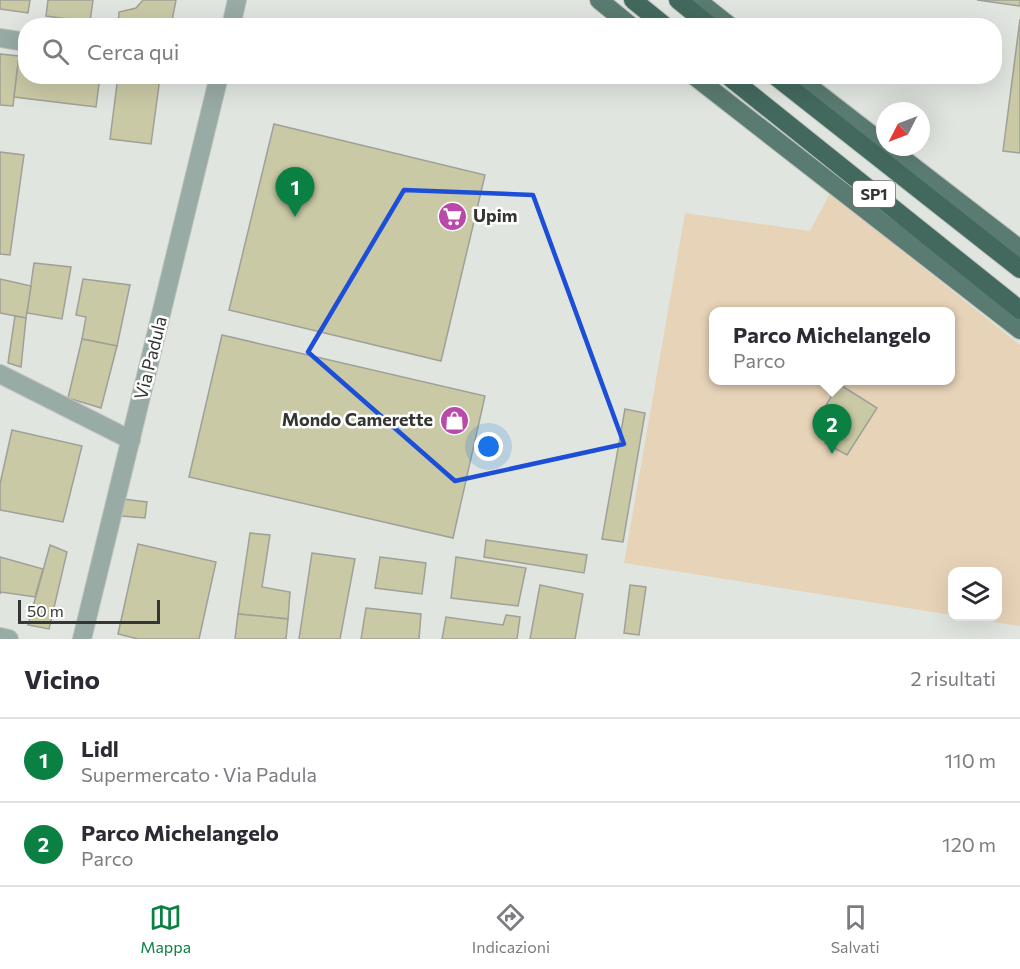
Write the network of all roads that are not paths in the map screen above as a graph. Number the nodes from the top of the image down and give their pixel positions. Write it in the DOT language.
graph roads {
  1 [pos="237,0"];
  2 [pos="599,0"];
  3 [pos="633,0"];
  4 [pos="678,0"];
  5 [pos="698,0"];
  6 [pos="233,18"];
  7 [pos="621,18"];
  8 [pos="654,18"];
  9 [pos="700,18"];
  10 [pos="720,18"];
  11 [pos="0,38"];
  12 [pos="18,41"];
  13 [pos="217,84"];
  14 [pos="704,84"];
  15 [pos="738,84"];
  16 [pos="785,84"];
  17 [pos="806,84"];
  18 [pos="876,138"];
  19 [pos="899,156"];
  20 [pos="1020,249"];
  21 [pos="1020,269"];
  22 [pos="1020,310"];
  23 [pos="1020,330"];
  24 [pos="0,374"];
  25 [pos="131,440"];
  26 [pos="0,637"];
  27 [pos="9,639"];
  28 [pos="82,639"];
  1 -- 6 [label="street"];
  2 -- 7 [label="main road"];
  3 -- 8 [label="highway"];
  4 -- 9 [label="highway"];
  5 -- 10 [label="main road"];
  11 -- 12 [label="street"];
  13 -- 25 [label="street, Via Padula"];
  14 -- 23 [label="main road"];
  15 -- 22 [label="highway, SP1"];
  16 -- 21 [label="highway, SP1"];
  17 -- 18 [label="main road"];
  19 -- 20 [label="main road"];
  24 -- 25 [label="street"];
  25 -- 28 [label="street, Via Padula"];
  26 -- 27 [label="street"];
}
